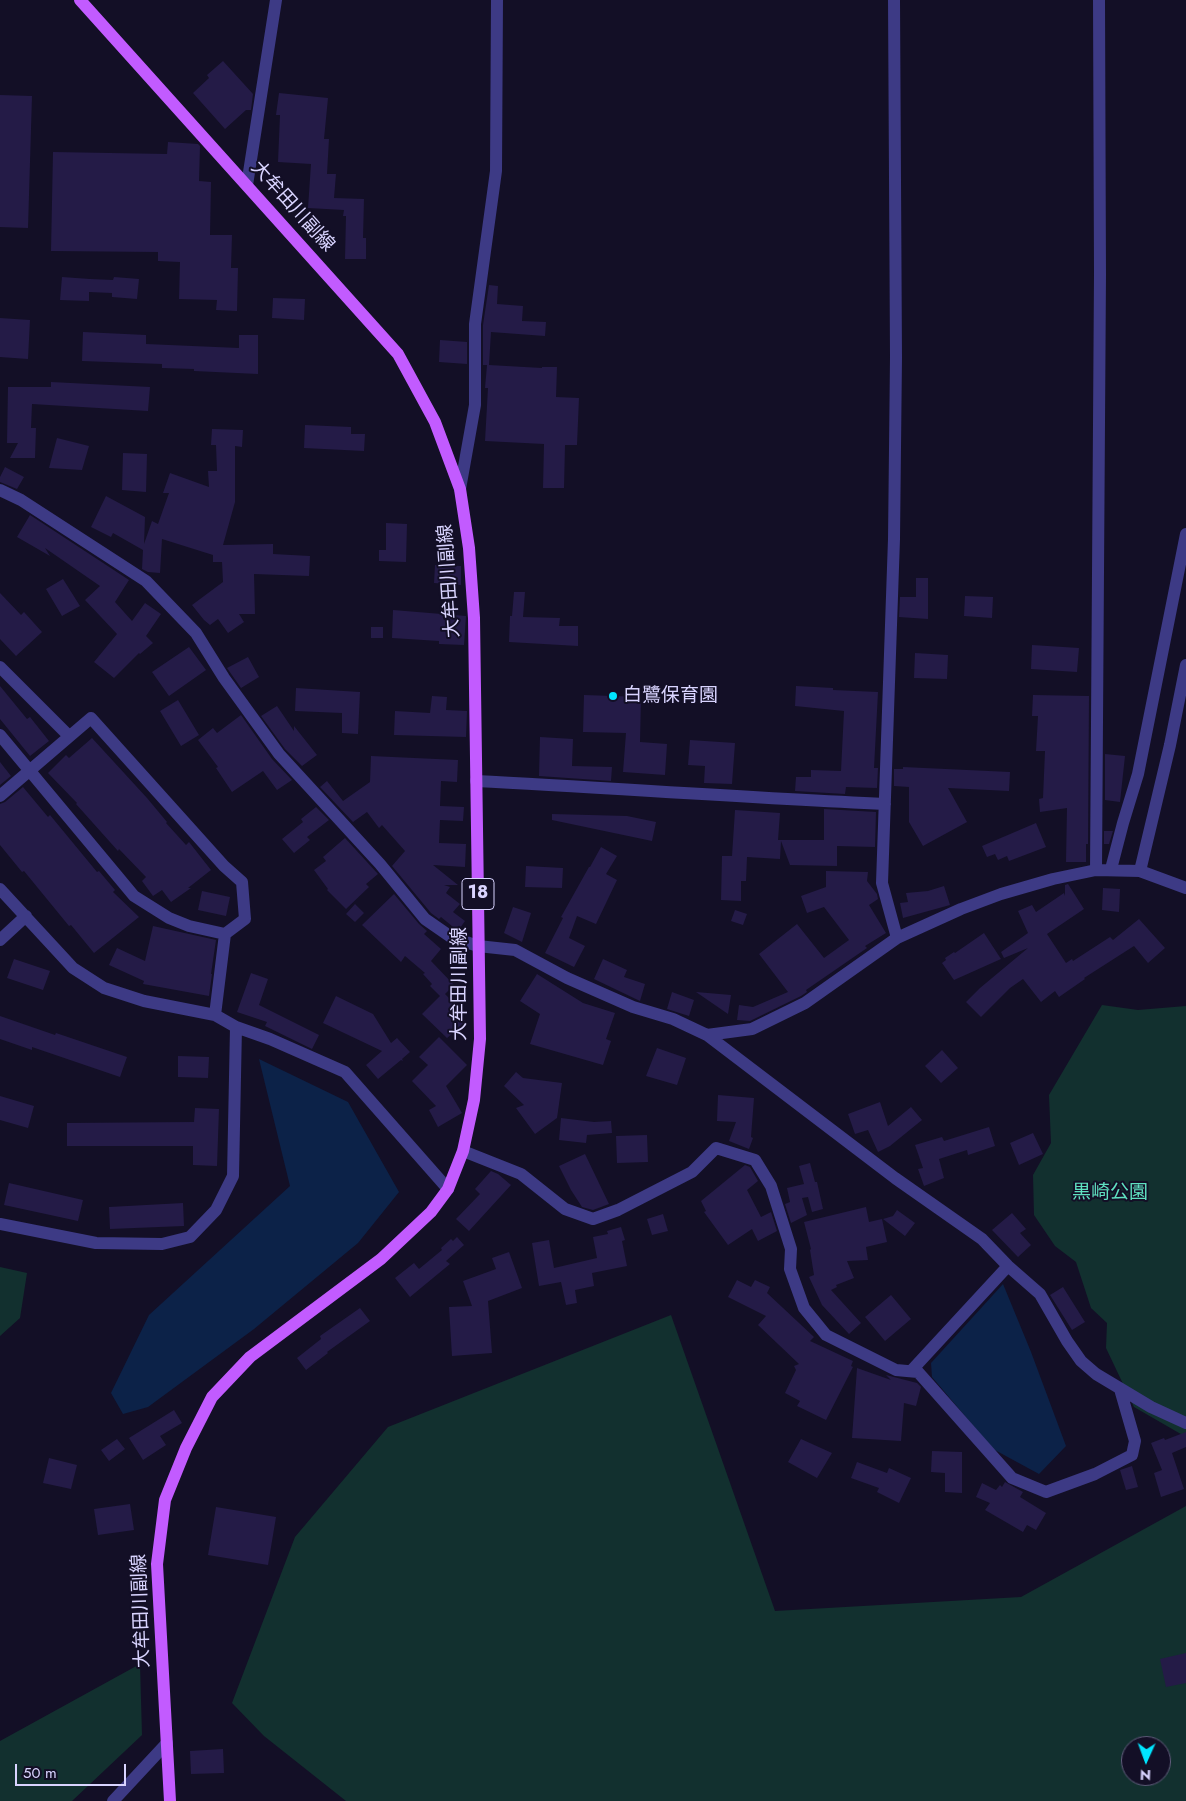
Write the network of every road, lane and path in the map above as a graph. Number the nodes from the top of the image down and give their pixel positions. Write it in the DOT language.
graph roads {
  1 [pos="80,0"];
  2 [pos="276,0"];
  3 [pos="498,0"];
  4 [pos="894,0"];
  5 [pos="1099,0"];
  6 [pos="247,185"];
  7 [pos="460,489"];
  8 [pos="0,490"];
  9 [pos="1186,534"];
  10 [pos="1186,665"];
  11 [pos="0,667"];
  12 [pos="0,735"];
  13 [pos="68,736"];
  14 [pos="30,771"];
  15 [pos="476,781"];
  16 [pos="0,796"];
  17 [pos="885,804"];
  18 [pos="1111,869"];
  19 [pos="1096,870"];
  20 [pos="1140,871"];
  21 [pos="1183,884"];
  22 [pos="0,888"];
  23 [pos="26,916"];
  24 [pos="225,934"];
  25 [pos="897,938"];
  26 [pos="0,940"];
  27 [pos="478,946"];
  28 [pos="215,1015"];
  29 [pos="236,1027"];
  30 [pos="707,1035"];
  31 [pos="462,1151"];
  32 [pos="448,1189"];
  33 [pos="0,1224"];
  34 [pos="1008,1266"];
  35 [pos="911,1372"];
  36 [pos="1120,1389"];
  37 [pos="1186,1423"];
  38 [pos="167,1743"];
  39 [pos="170,1795"];
  40 [pos="113,1801"];
  41 [pos="161,1801"];
  1 -- 6 [label="main road, 大牟田川副線 / 18"];
  2 -- 6 [label="street"];
  3 -- 7 [label="street"];
  4 -- 17 [label="street"];
  5 -- 19 [label="street"];
  6 -- 7 [label="main road, 大牟田川副線 / 18"];
  7 -- 15 [label="main road, 大牟田川副線 / 18"];
  8 -- 27 [label="street"];
  9 -- 18 [label="street"];
  10 -- 20 [label="street"];
  11 -- 13 [label="street"];
  12 -- 14 [label="street"];
  13 -- 14 [label="street"];
  13 -- 24 [label="street"];
  14 -- 16 [label="street"];
  14 -- 24 [label="street"];
  15 -- 17 [label="street"];
  15 -- 27 [label="main road, 大牟田川副線 / 18"];
  17 -- 25 [label="street"];
  18 -- 19 [label="street"];
  18 -- 20 [label="street"];
  19 -- 25 [label="street"];
  20 -- 21 [label="street"];
  22 -- 23 [label="street"];
  23 -- 26 [label="street"];
  23 -- 28 [label="street"];
  24 -- 28 [label="street"];
  25 -- 30 [label="street"];
  27 -- 30 [label="street"];
  27 -- 31 [label="main road, 大牟田川副線 / 18"];
  28 -- 29 [label="street"];
  29 -- 32 [label="street"];
  29 -- 33 [label="street"];
  30 -- 34 [label="street"];
  31 -- 32 [label="main road, 大牟田川副線 / 18"];
  31 -- 35 [label="street"];
  32 -- 38 [label="main road, 大牟田川副線 / 18"];
  34 -- 35 [label="street"];
  34 -- 36 [label="street"];
  35 -- 36 [label="street"];
  36 -- 37 [label="street"];
  38 -- 39 [label="main road, 大牟田川副線 / 18"];
  38 -- 40 [label="street"];
  39 -- 41 [label="street"];
}
